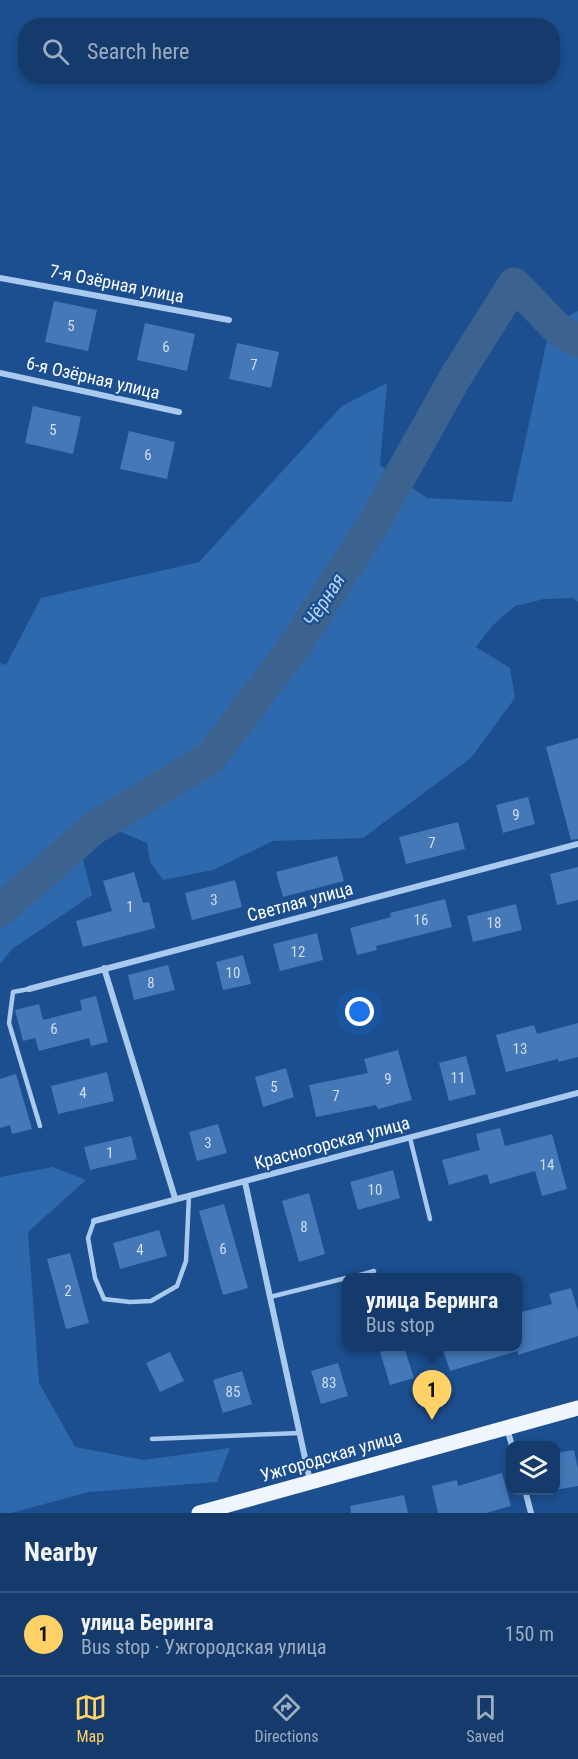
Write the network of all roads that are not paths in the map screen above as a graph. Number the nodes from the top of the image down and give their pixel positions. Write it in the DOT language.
graph roads {
  1 [pos="0,278"];
  2 [pos="229,320"];
  3 [pos="0,373"];
  4 [pos="179,412"];
  5 [pos="578,844"];
  6 [pos="104,968"];
  7 [pos="29,989"];
  8 [pos="578,1093"];
  9 [pos="40,1126"];
  10 [pos="410,1138"];
  11 [pos="245,1182"];
  12 [pos="189,1195"];
  13 [pos="175,1198"];
  14 [pos="430,1219"];
  15 [pos="94,1221"];
  16 [pos="374,1272"];
  17 [pos="370,1273"];
  18 [pos="342,1279"];
  19 [pos="270,1297"];
  20 [pos="578,1408"];
  21 [pos="507,1428"];
  22 [pos="300,1433"];
  23 [pos="152,1439"];
  24 [pos="511,1441"];
  25 [pos="310,1482"];
  26 [pos="526,1495"];
  27 [pos="199,1513"];
  28 [pos="531,1513"];
  1 -- 2 [label="street, 7-я Озёрная улица"];
  3 -- 4 [label="street, 6-я Озёрная улица"];
  5 -- 6 [label="street, Светлая улица"];
  6 -- 7 [label="street, Светлая улица"];
  6 -- 13 [label="street"];
  7 -- 9 [label="lane"];
  8 -- 10 [label="street, Красногорская улица"];
  10 -- 11 [label="street, Красногорская улица"];
  10 -- 14 [label="lane"];
  11 -- 12 [label="street, Красногорская улица"];
  11 -- 19 [label="street"];
  12 -- 13 [label="street, Красногорская улица"];
  12 -- 15 [label="lane"];
  13 -- 15 [label="street, Красногорская улица"];
  16 -- 17 [label="lane"];
  18 -- 19 [label="lane"];
  19 -- 22 [label="street"];
  20 -- 21 [label="main road, Ужгородская улица"];
  21 -- 24 [label="street"];
  21 -- 25 [label="main road, Ужгородская улица"];
  22 -- 23 [label="lane"];
  22 -- 25 [label="street"];
  25 -- 27 [label="main road, Ужгородская улица"];
  26 -- 28 [label="street"];
}
